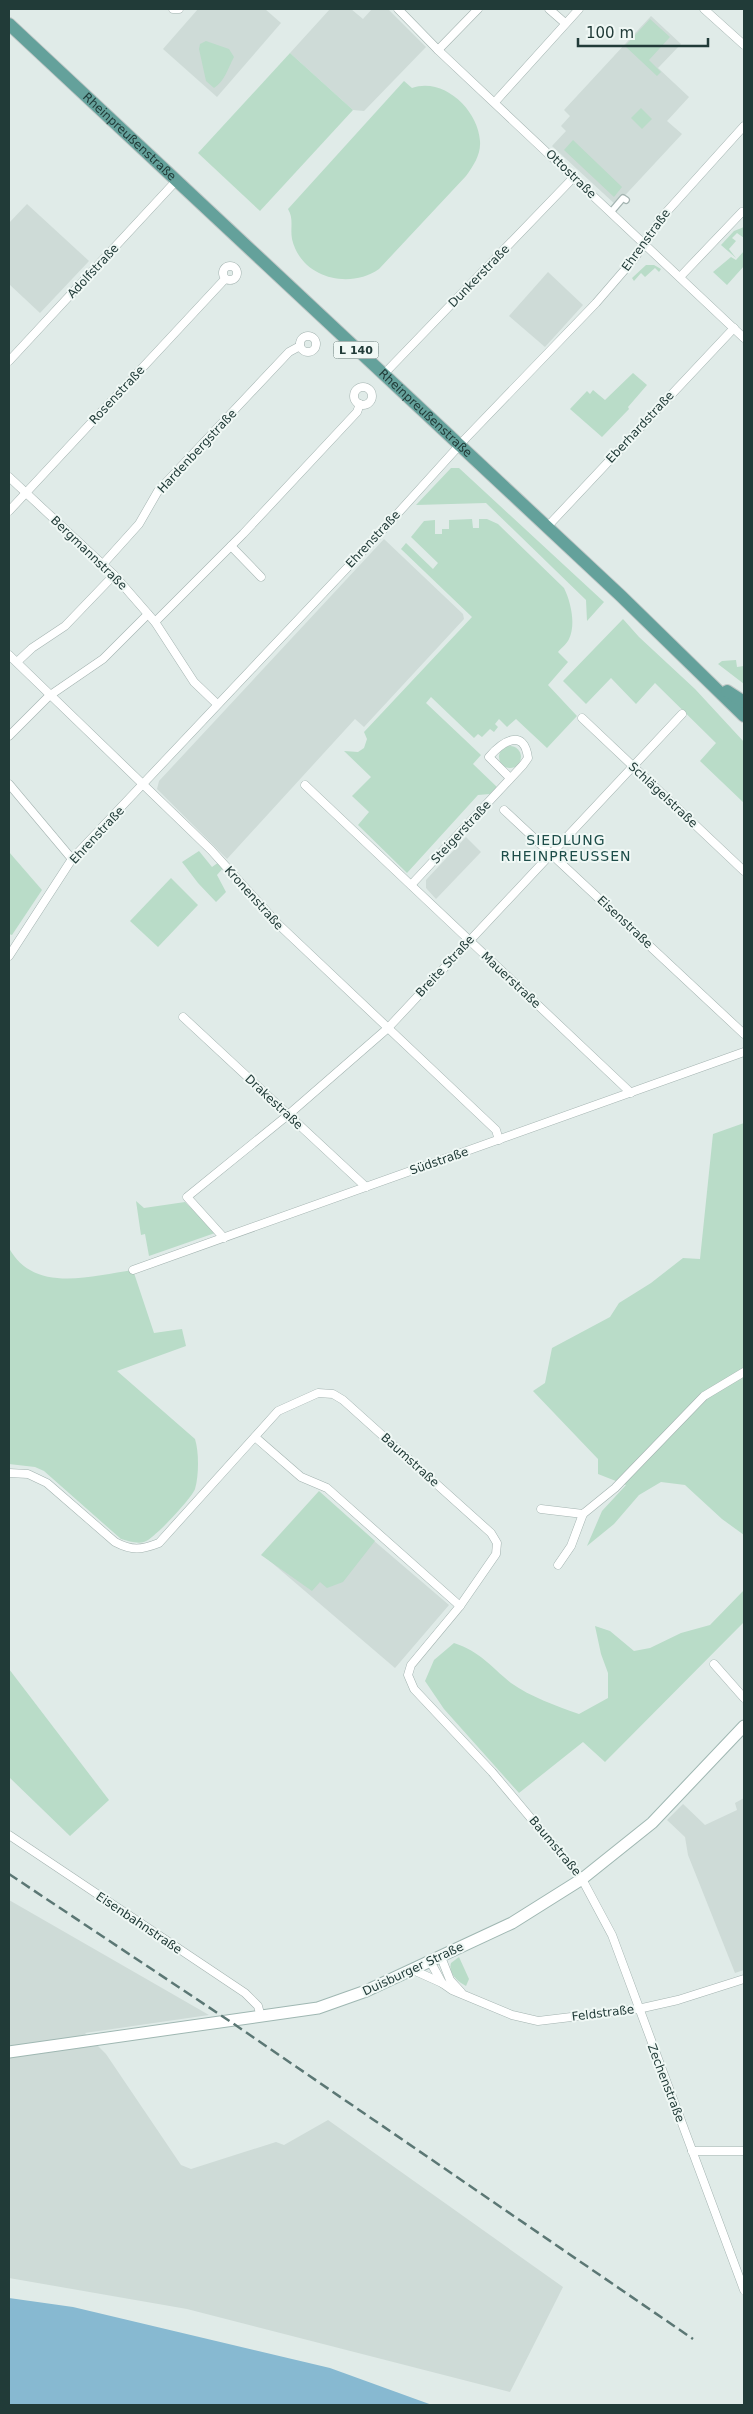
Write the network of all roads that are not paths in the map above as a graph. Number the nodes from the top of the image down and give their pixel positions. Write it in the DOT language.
graph roads {
  1 [pos="173,9"];
  2 [pos="179,9"];
  3 [pos="398,9"];
  4 [pos="478,9"];
  5 [pos="549,9"];
  6 [pos="579,9"];
  7 [pos="704,9"];
  8 [pos="565,23"];
  9 [pos="9,24"];
  10 [pos="744,45"];
  11 [pos="438,50"];
  12 [pos="495,102"];
  13 [pos="744,126"];
  14 [pos="574,177"];
  15 [pos="176,181"];
  16 [pos="626,200"];
  17 [pos="610,212"];
  18 [pos="742,212"];
  19 [pos="643,244"];
  20 [pos="680,277"];
  21 [pos="225,279"];
  22 [pos="734,328"];
  23 [pos="744,338"];
  24 [pos="300,346"];
  25 [pos="9,361"];
  26 [pos="383,375"];
  27 [pos="360,404"];
  28 [pos="459,445"];
  29 [pos="9,477"];
  30 [pos="25,493"];
  31 [pos="9,511"];
  32 [pos="547,527"];
  33 [pos="231,546"];
  34 [pos="104,564"];
  35 [pos="114,575"];
  36 [pos="261,577"];
  37 [pos="148,614"];
  38 [pos="154,622"];
  39 [pos="9,655"];
  40 [pos="16,662"];
  41 [pos="710,680"];
  42 [pos="50,696"];
  43 [pos="744,702"];
  44 [pos="217,704"];
  45 [pos="682,714"];
  46 [pos="744,716"];
  47 [pos="582,718"];
  48 [pos="9,736"];
  49 [pos="633,767"];
  50 [pos="510,778"];
  51 [pos="9,784"];
  52 [pos="143,785"];
  53 [pos="305,785"];
  54 [pos="504,810"];
  55 [pos="552,853"];
  56 [pos="72,859"];
  57 [pos="744,871"];
  58 [pos="411,885"];
  59 [pos="469,940"];
  60 [pos="9,956"];
  61 [pos="183,1017"];
  62 [pos="388,1028"];
  63 [pos="744,1034"];
  64 [pos="744,1052"];
  65 [pos="631,1093"];
  66 [pos="288,1115"];
  67 [pos="499,1140"];
  68 [pos="366,1187"];
  69 [pos="224,1238"];
  70 [pos="134,1270"];
  71 [pos="744,1372"];
  72 [pos="255,1437"];
  73 [pos="9,1473"];
  74 [pos="541,1509"];
  75 [pos="583,1514"];
  76 [pos="558,1565"];
  77 [pos="460,1606"];
  78 [pos="714,1664"];
  79 [pos="744,1698"];
  80 [pos="744,1726"];
  81 [pos="9,1835"];
  82 [pos="582,1879"];
  83 [pos="436,1959"];
  84 [pos="413,1970"];
  85 [pos="744,1979"];
  86 [pos="442,1983"];
  87 [pos="463,1993"];
  88 [pos="638,2009"];
  89 [pos="261,2017"];
  90 [pos="9,2052"];
  91 [pos="692,2151"];
  92 [pos="744,2151"];
  93 [pos="744,2290"];
  1 -- 2 [label="street"];
  3 -- 11 [label="street, Ottostraße"];
  4 -- 11 [label="street"];
  5 -- 8 [label="street"];
  6 -- 8 [label="street"];
  7 -- 10 [label="street"];
  8 -- 12 [label="street"];
  9 -- 15 [label="main road, Rheinpreußenstraße / L 140"];
  11 -- 12 [label="street, Ottostraße"];
  12 -- 14 [label="street, Ottostraße"];
  13 -- 19 [label="street, Ehrenstraße"];
  14 -- 17 [label="street, Ottostraße"];
  14 -- 26 [label="street, Dunkerstraße"];
  15 -- 25 [label="street, Adolfstraße"];
  15 -- 26 [label="main road, Rheinpreußenstraße / L 140"];
  16 -- 17 [label="street"];
  17 -- 19 [label="street, Ottostraße"];
  18 -- 20 [label="street"];
  19 -- 20 [label="street, Ottostraße"];
  19 -- 28 [label="street, Ehrenstraße"];
  20 -- 22 [label="street, Ottostraße"];
  21 -- 30 [label="street, Rosenstraße"];
  22 -- 23 [label="street, Ottostraße"];
  22 -- 32 [label="street, Eberhardstraße"];
  24 -- 34 [label="street, Hardenbergstraße"];
  26 -- 28 [label="main road, Rheinpreußenstraße / L 140"];
  27 -- 33 [label="street"];
  28 -- 32 [label="main road, Rheinpreußenstraße / L 140"];
  28 -- 44 [label="street, Ehrenstraße"];
  29 -- 30 [label="street, Bergmannstraße"];
  30 -- 31 [label="street, Rosenstraße"];
  30 -- 34 [label="street, Bergmannstraße"];
  32 -- 41 [label="main road, Rheinpreußenstraße / L 140"];
  33 -- 36 [label="street"];
  33 -- 38 [label="street"];
  34 -- 35 [label="street, Bergmannstraße"];
  35 -- 37 [label="street, Bergmannstraße"];
  35 -- 40 [label="street"];
  37 -- 38 [label="street, Bergmannstraße"];
  37 -- 42 [label="street"];
  38 -- 44 [label="street, Bergmannstraße"];
  39 -- 40 [label="street, Kronenstraße"];
  40 -- 42 [label="street, Kronenstraße"];
  41 -- 43 [label="main road, Rheinpreußenstraße / L 140"];
  41 -- 46 [label="main road, Rheinpreußenstraße / L 140"];
  42 -- 48 [label="street"];
  42 -- 52 [label="street, Kronenstraße"];
  44 -- 52 [label="street, Ehrenstraße"];
  45 -- 49 [label="street, Breite Straße"];
  47 -- 49 [label="street, Schlägelstraße"];
  49 -- 55 [label="street, Breite Straße"];
  49 -- 57 [label="street, Schlägelstraße"];
  50 -- 50 [label="street, Steigerstraße"];
  50 -- 58 [label="street, Steigerstraße"];
  51 -- 56 [label="street"];
  52 -- 56 [label="street, Ehrenstraße"];
  52 -- 62 [label="street, Kronenstraße"];
  53 -- 58 [label="street, Mauerstraße"];
  54 -- 55 [label="street, Eisenstraße"];
  55 -- 59 [label="street, Breite Straße"];
  55 -- 63 [label="street, Eisenstraße"];
  56 -- 60 [label="street, Ehrenstraße"];
  58 -- 59 [label="street, Mauerstraße"];
  59 -- 62 [label="street, Breite Straße"];
  59 -- 65 [label="street, Mauerstraße"];
  61 -- 66 [label="street, Drakestraße"];
  62 -- 66 [label="street, Breite Straße"];
  62 -- 67 [label="street, Kronenstraße"];
  64 -- 65 [label="street, Südstraße"];
  65 -- 67 [label="street, Südstraße"];
  66 -- 68 [label="street, Drakestraße"];
  66 -- 69 [label="street, Breite Straße"];
  67 -- 68 [label="street, Südstraße"];
  68 -- 69 [label="street, Südstraße"];
  69 -- 70 [label="street, Südstraße"];
  71 -- 75 [label="street"];
  72 -- 73 [label="street, Baumstraße"];
  72 -- 77 [label="street"];
  72 -- 77 [label="street, Baumstraße"];
  74 -- 75 [label="street"];
  75 -- 76 [label="street"];
  77 -- 82 [label="street, Baumstraße"];
  78 -- 79 [label="street"];
  80 -- 82 [label="main road, Duisburger Straße"];
  81 -- 89 [label="street, Eisenbahnstraße"];
  82 -- 83 [label="main road, Duisburger Straße"];
  82 -- 88 [label="street, Zechenstraße"];
  83 -- 84 [label="main road, Duisburger Straße"];
  83 -- 86 [label="street"];
  83 -- 87 [label="street, Feldstraße"];
  84 -- 86 [label="street, Feldstraße"];
  84 -- 89 [label="main road, Duisburger Straße"];
  85 -- 88 [label="street, Feldstraße"];
  86 -- 87 [label="street, Feldstraße"];
  87 -- 88 [label="street, Feldstraße"];
  88 -- 91 [label="street, Zechenstraße"];
  89 -- 90 [label="main road, Duisburger Straße"];
  91 -- 92 [label="street"];
  91 -- 93 [label="street, Zechenstraße"];
}
